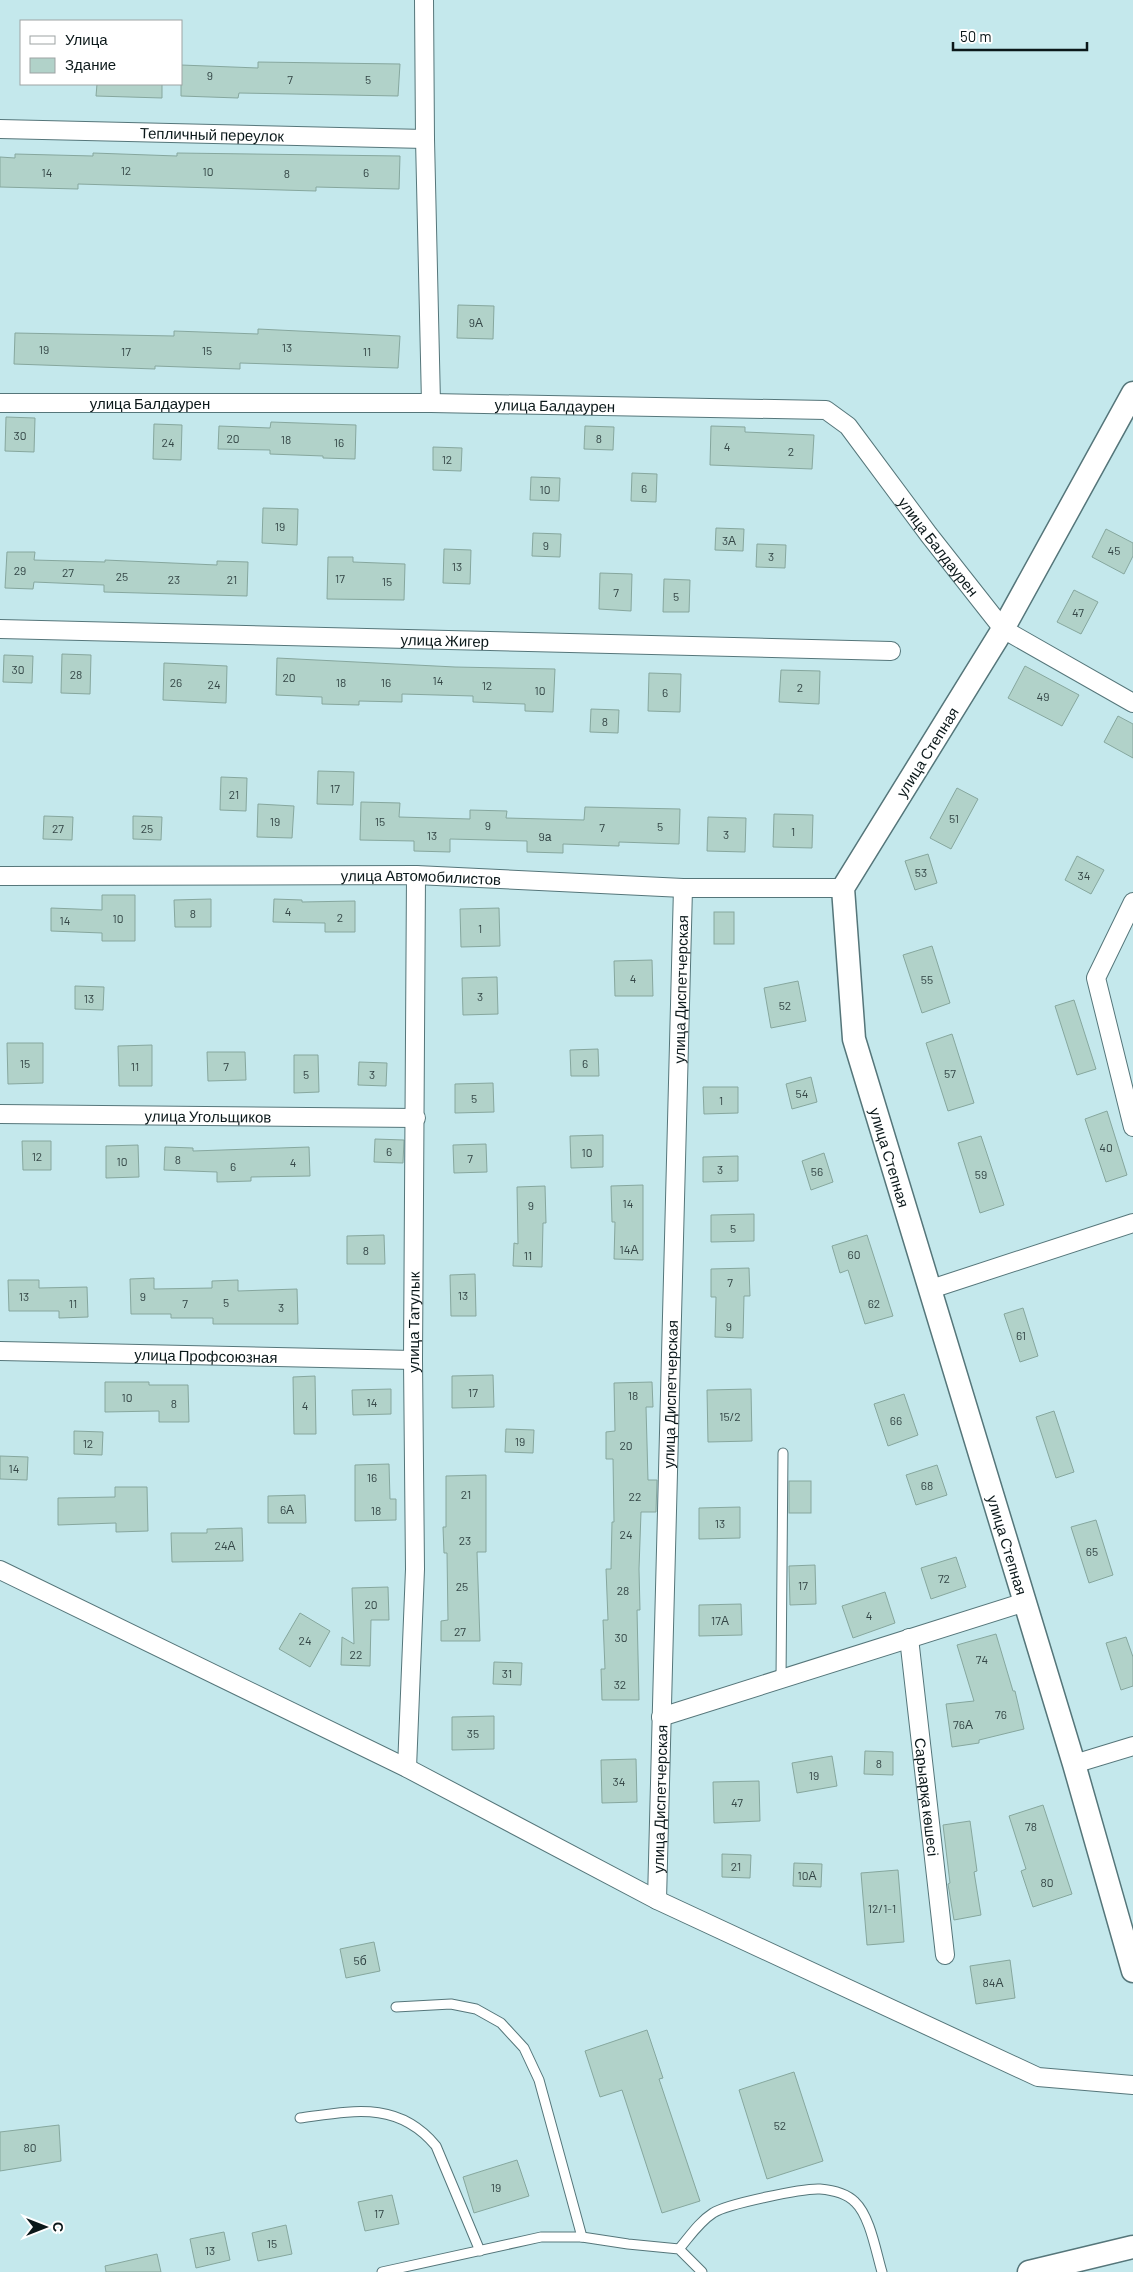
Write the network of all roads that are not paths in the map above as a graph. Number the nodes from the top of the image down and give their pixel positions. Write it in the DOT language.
graph roads {
  1 [pos="424,0"];
  2 [pos="0,129"];
  3 [pos="425,139"];
  4 [pos="1133,393"];
  5 [pos="0,403"];
  6 [pos="431,403"];
  7 [pos="0,628"];
  8 [pos="1003,629"];
  9 [pos="891,652"];
  10 [pos="1133,703"];
  11 [pos="416,875"];
  12 [pos="0,876"];
  13 [pos="683,888"];
  14 [pos="843,888"];
  15 [pos="1133,902"];
  16 [pos="0,1114"];
  17 [pos="416,1118"];
  18 [pos="1133,1126"];
  19 [pos="1133,1222"];
  20 [pos="931,1289"];
  21 [pos="0,1352"];
  22 [pos="413,1360"];
  23 [pos="783,1453"];
  24 [pos="0,1570"];
  25 [pos="1025,1602"];
  26 [pos="909,1638"];
  27 [pos="781,1679"];
  28 [pos="662,1717"];
  29 [pos="1133,1746"];
  30 [pos="1074,1764"];
  31 [pos="407,1768"];
  32 [pos="657,1900"];
  33 [pos="945,1955"];
  34 [pos="1133,1971"];
  35 [pos="396,2007"];
  36 [pos="1133,2085"];
  37 [pos="300,2118"];
  38 [pos="582,2237"];
  39 [pos="1133,2247"];
  40 [pos="679,2249"];
  41 [pos="480,2251"];
  42 [pos="382,2272"];
  43 [pos="702,2272"];
  44 [pos="882,2272"];
  45 [pos="1029,2272"];
  1 -- 3 [label="street"];
  2 -- 3 [label="street, Тепличный переулок"];
  3 -- 6 [label="street"];
  4 -- 8 [label="street, улица Степная"];
  5 -- 6 [label="street, улица Балдаурен"];
  6 -- 8 [label="street, улица Балдаурен"];
  7 -- 9 [label="street, улица Жигер"];
  8 -- 10 [label="street"];
  8 -- 14 [label="street, улица Степная"];
  11 -- 12 [label="street, улица Автомобилистов"];
  11 -- 13 [label="street, улица Автомобилистов"];
  11 -- 17 [label="street, улица Татулык"];
  13 -- 14 [label="street, улица Автомобилистов"];
  13 -- 28 [label="street, улица Диспетчерская"];
  14 -- 20 [label="street, улица Степная"];
  15 -- 18 [label="street"];
  16 -- 17 [label="street, улица Угольщиков"];
  17 -- 22 [label="street, улица Татулык"];
  19 -- 20 [label="street"];
  20 -- 25 [label="street, улица Степная"];
  21 -- 22 [label="street, улица Профсоюзная"];
  22 -- 31 [label="street, улица Татулык"];
  23 -- 27 [label="lane"];
  24 -- 31 [label="street"];
  25 -- 26 [label="street"];
  25 -- 30 [label="street, улица Степная"];
  26 -- 27 [label="street"];
  26 -- 33 [label="street, Сарыарқа көшесі"];
  27 -- 28 [label="street"];
  28 -- 32 [label="street, улица Диспетчерская"];
  29 -- 30 [label="street"];
  30 -- 34 [label="street, улица Степная"];
  31 -- 32 [label="street"];
  32 -- 36 [label="street"];
  35 -- 38 [label="lane"];
  37 -- 41 [label="lane"];
  38 -- 40 [label="lane"];
  38 -- 41 [label="lane"];
  39 -- 45 [label="street"];
  40 -- 43 [label="lane"];
  40 -- 44 [label="lane"];
  41 -- 42 [label="lane"];
}
